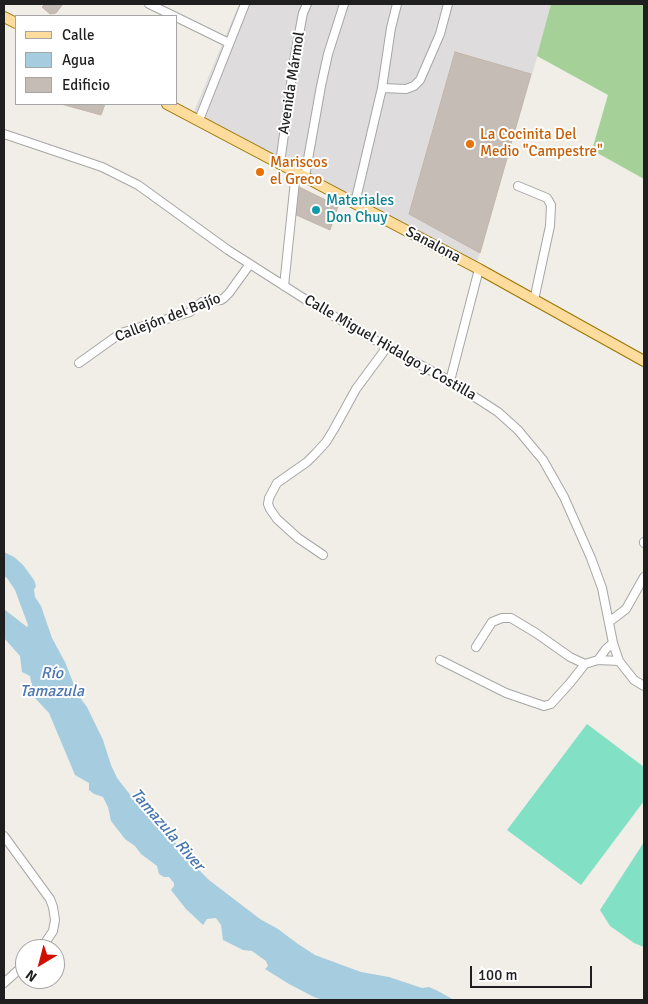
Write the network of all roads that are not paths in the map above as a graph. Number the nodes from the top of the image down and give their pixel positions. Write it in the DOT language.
graph roads {
  1 [pos="149,4"];
  2 [pos="245,4"];
  3 [pos="307,4"];
  4 [pos="344,4"];
  5 [pos="397,4"];
  6 [pos="448,4"];
  7 [pos="171,15"];
  8 [pos="4,17"];
  9 [pos="178,18"];
  10 [pos="15,23"];
  11 [pos="229,43"];
  12 [pos="382,88"];
  13 [pos="169,105"];
  14 [pos="199,120"];
  15 [pos="4,134"];
  16 [pos="280,163"];
  17 [pos="300,174"];
  18 [pos="518,186"];
  19 [pos="355,203"];
  20 [pos="250,264"];
  21 [pos="479,269"];
  22 [pos="284,286"];
  23 [pos="534,300"];
  24 [pos="387,347"];
  25 [pos="644,361"];
  26 [pos="79,363"];
  27 [pos="450,381"];
  28 [pos="323,555"];
  29 [pos="644,577"];
  30 [pos="610,622"];
  31 [pos="613,643"];
  32 [pos="476,647"];
  33 [pos="440,660"];
  34 [pos="598,660"];
  35 [pos="619,661"];
  36 [pos="585,664"];
  37 [pos="644,686"];
  38 [pos="4,836"];
  39 [pos="48,939"];
  40 [pos="15,973"];
  41 [pos="4,983"];
  1 -- 7 [label="street"];
  2 -- 11 [label="street"];
  3 -- 16 [label="street, Avenida Mármol"];
  4 -- 17 [label="street"];
  5 -- 12 [label="street"];
  6 -- 12 [label="street"];
  8 -- 10 [label="main road"];
  9 -- 11 [label="street"];
  11 -- 14 [label="street"];
  12 -- 19 [label="street"];
  13 -- 14 [label="main road, Sanalona"];
  14 -- 16 [label="main road, Sanalona"];
  15 -- 20 [label="street, Calle Miguel Hidalgo y Costilla"];
  16 -- 17 [label="main road, Sanalona"];
  17 -- 19 [label="main road, Sanalona"];
  17 -- 22 [label="street"];
  18 -- 23 [label="street"];
  19 -- 21 [label="main road, Sanalona"];
  20 -- 22 [label="street, Calle Miguel Hidalgo y Costilla"];
  20 -- 26 [label="street, Callejón del Bajío"];
  21 -- 23 [label="main road, Sanalona"];
  21 -- 27 [label="street"];
  22 -- 24 [label="street, Calle Miguel Hidalgo y Costilla"];
  23 -- 25 [label="main road, Sanalona"];
  24 -- 27 [label="street, Calle Miguel Hidalgo y Costilla"];
  24 -- 28 [label="street"];
  27 -- 30 [label="street, Calle Miguel Hidalgo y Costilla"];
  29 -- 30 [label="street"];
  30 -- 31 [label="street, Calle Miguel Hidalgo y Costilla"];
  31 -- 34 [label="street"];
  31 -- 35 [label="street, Calle Miguel Hidalgo y Costilla"];
  32 -- 36 [label="street"];
  33 -- 36 [label="street"];
  34 -- 35 [label="street"];
  34 -- 36 [label="street"];
  35 -- 37 [label="street, Calle Miguel Hidalgo y Costilla"];
  38 -- 39 [label="street"];
  40 -- 41 [label="street"];
}
